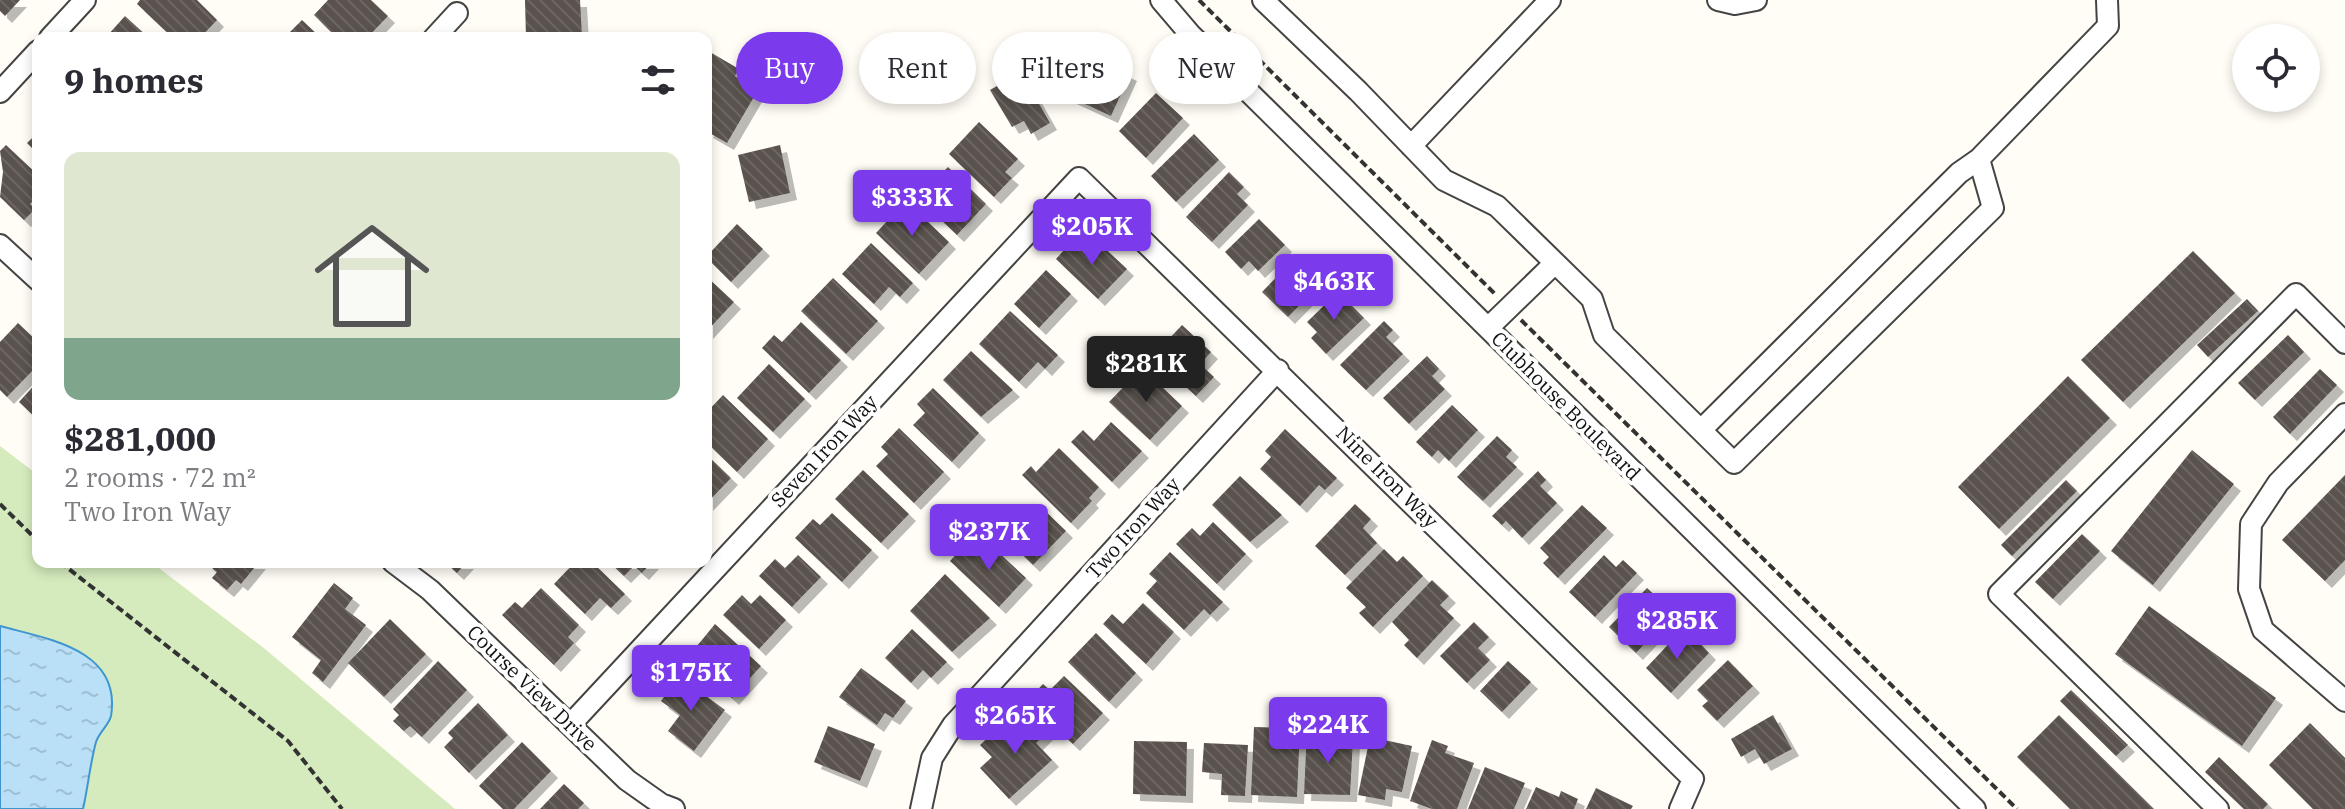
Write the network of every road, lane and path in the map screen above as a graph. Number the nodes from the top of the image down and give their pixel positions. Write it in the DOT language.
graph roads {
  1 [pos="85,0"];
  2 [pos="1161,0"];
  3 [pos="1199,0"];
  4 [pos="1263,0"];
  5 [pos="1550,0"];
  6 [pos="1718,0"];
  7 [pos="1756,0"];
  8 [pos="2107,0"];
  9 [pos="457,13"];
  10 [pos="56,32"];
  11 [pos="440,32"];
  12 [pos="32,57"];
  13 [pos="0,92"];
  14 [pos="1411,146"];
  15 [pos="1979,159"];
  16 [pos="1079,178"];
  17 [pos="0,245"];
  18 [pos="1555,263"];
  19 [pos="32,274"];
  20 [pos="1486,286"];
  21 [pos="1488,328"];
  22 [pos="1534,332"];
  23 [pos="2345,343"];
  24 [pos="1278,370"];
  25 [pos="2345,414"];
  26 [pos="1701,430"];
  27 [pos="0,504"];
  28 [pos="32,535"];
  29 [pos="68,568"];
  30 [pos="401,568"];
  31 [pos="2345,701"];
  32 [pos="570,725"];
  33 [pos="342,809"];
  34 [pos="674,809"];
  35 [pos="921,809"];
  36 [pos="1680,809"];
  37 [pos="1975,809"];
  38 [pos="2017,809"];
  39 [pos="2218,809"];
  1 -- 10 [label="street"];
  2 -- 21 [label="street, Clubhouse Boulevard"];
  3 -- 20 [label="path"];
  4 -- 14 [label="street"];
  5 -- 14 [label="street"];
  6 -- 7 [label="street"];
  8 -- 15 [label="street"];
  9 -- 11 [label="street"];
  12 -- 13 [label="street"];
  14 -- 18 [label="street"];
  15 -- 26 [label="street"];
  15 -- 26 [label="street"];
  16 -- 24 [label="street, Nine Iron Way"];
  16 -- 32 [label="street, Seven Iron Way"];
  17 -- 19 [label="street"];
  18 -- 21 [label="street"];
  18 -- 26 [label="street"];
  21 -- 37 [label="street, Clubhouse Boulevard"];
  22 -- 38 [label="path"];
  23 -- 39 [label="street"];
  24 -- 35 [label="street, Two Iron Way"];
  24 -- 36 [label="street, Nine Iron Way"];
  25 -- 31 [label="street"];
  27 -- 28 [label="path"];
  29 -- 33 [label="path"];
  30 -- 32 [label="street, Course View Drive"];
  32 -- 34 [label="street, Course View Drive"];
}
